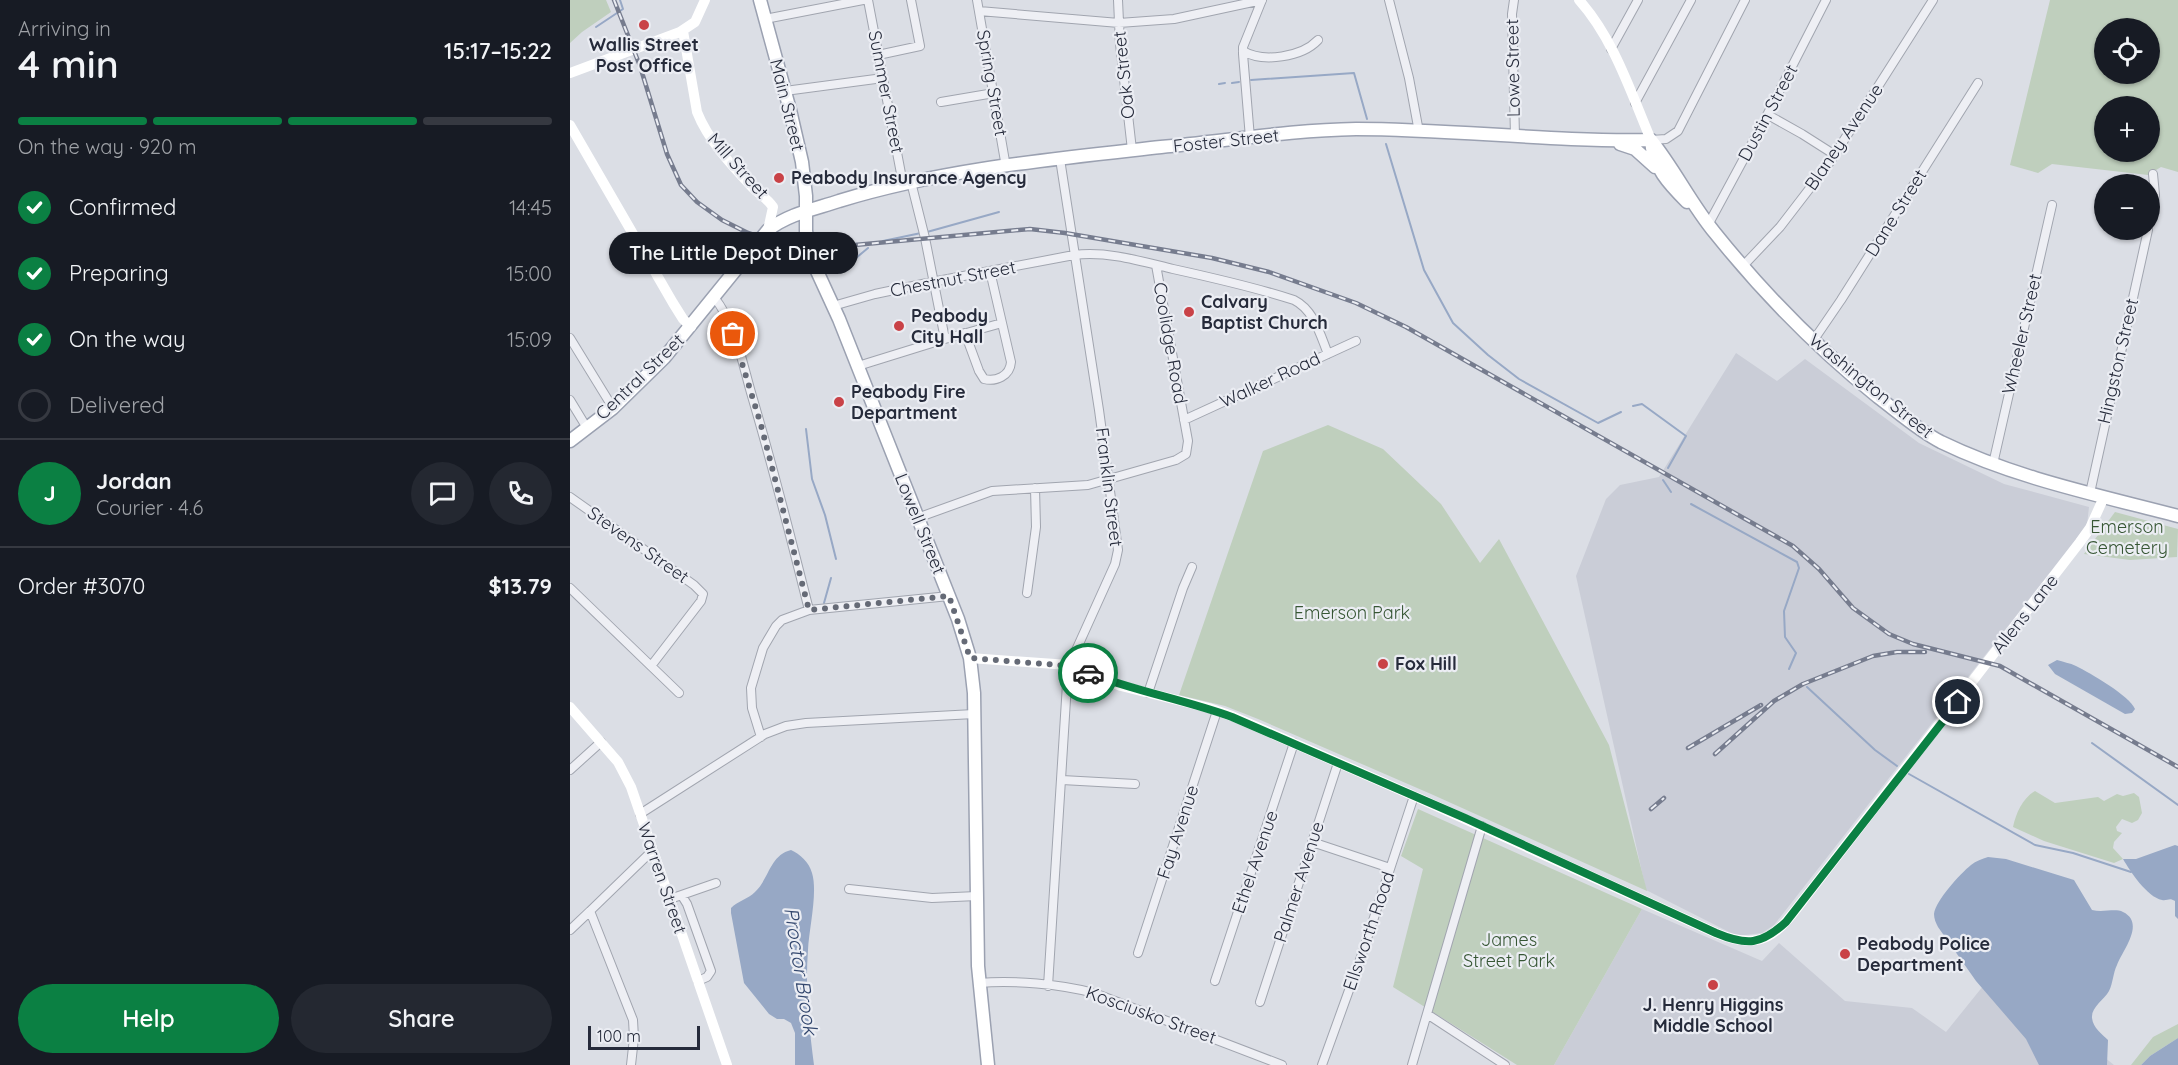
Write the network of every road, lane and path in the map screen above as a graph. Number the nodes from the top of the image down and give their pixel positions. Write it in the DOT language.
graph roads {
  1 [pos="705,0"];
  2 [pos="759,0"];
  3 [pos="863,0"];
  4 [pos="868,0"];
  5 [pos="911,0"];
  6 [pos="977,0"];
  7 [pos="1118,0"];
  8 [pos="1262,0"];
  9 [pos="1389,0"];
  10 [pos="1514,0"];
  11 [pos="1579,0"];
  12 [pos="1638,0"];
  13 [pos="1691,0"];
  14 [pos="1745,0"];
  15 [pos="1826,0"];
  16 [pos="1933,0"];
  17 [pos="979,11"];
  18 [pos="765,19"];
  19 [pos="1119,23"];
  20 [pos="683,31"];
  21 [pos="1318,40"];
  22 [pos="1611,49"];
  23 [pos="1243,51"];
  24 [pos="878,55"];
  25 [pos="570,73"];
  26 [pos="883,78"];
  27 [pos="1978,83"];
  28 [pos="785,91"];
  29 [pos="994,93"];
  30 [pos="941,102"];
  31 [pos="1635,103"];
  32 [pos="1768,115"];
  33 [pos="570,125"];
  34 [pos="1419,132"];
  35 [pos="1515,136"];
  36 [pos="1250,138"];
  37 [pos="1604,140"];
  38 [pos="1651,140"];
  39 [pos="1132,150"];
  40 [pos="1834,155"];
  41 [pos="1060,159"];
  42 [pos="1006,167"];
  43 [pos="1665,179"];
  44 [pos="907,183"];
  45 [pos="2052,205"];
  46 [pos="807,211"];
  47 [pos="1708,225"];
  48 [pos="768,230"];
  49 [pos="2146,240"];
  50 [pos="1074,255"];
  51 [pos="1156,265"];
  52 [pos="1743,266"];
  53 [pos="990,271"];
  54 [pos="932,282"];
  55 [pos="714,297"];
  56 [pos="832,306"];
  57 [pos="1002,323"];
  58 [pos="691,327"];
  59 [pos="965,333"];
  60 [pos="570,338"];
  61 [pos="945,339"];
  62 [pos="1356,341"];
  63 [pos="1813,341"];
  64 [pos="1328,354"];
  65 [pos="858,366"];
  66 [pos="570,400"];
  67 [pos="613,408"];
  68 [pos="1184,420"];
  69 [pos="587,428"];
  70 [pos="570,441"];
  71 [pos="1993,464"];
  72 [pos="1107,478"];
  73 [pos="1035,489"];
  74 [pos="2090,493"];
  75 [pos="570,497"];
  76 [pos="2104,497"];
  77 [pos="2178,516"];
  78 [pos="917,518"];
  79 [pos="1192,567"];
  80 [pos="570,588"];
  81 [pos="1027,593"];
  82 [pos="949,596"];
  83 [pos="809,610"];
  84 [pos="970,658"];
  85 [pos="651,666"];
  86 [pos="1070,666"];
  87 [pos="679,693"];
  88 [pos="1148,693"];
  89 [pos="570,707"];
  90 [pos="1217,711"];
  91 [pos="974,714"];
  92 [pos="761,737"];
  93 [pos="601,742"];
  94 [pos="1294,744"];
  95 [pos="1338,763"];
  96 [pos="570,770"];
  97 [pos="1062,780"];
  98 [pos="1135,784"];
  99 [pos="1414,796"];
  100 [pos="640,814"];
  101 [pos="1482,826"];
  102 [pos="1312,842"];
  103 [pos="653,850"];
  104 [pos="1390,868"];
  105 [pos="716,883"];
  106 [pos="849,889"];
  107 [pos="682,896"];
  108 [pos="977,896"];
  109 [pos="669,899"];
  110 [pos="590,911"];
  111 [pos="570,930"];
  112 [pos="1138,953"];
  113 [pos="698,981"];
  114 [pos="1215,981"];
  115 [pos="980,983"];
  116 [pos="1048,986"];
  117 [pos="1260,1002"];
  118 [pos="1426,1014"];
  119 [pos="631,1065"];
  120 [pos="727,1065"];
  121 [pos="988,1065"];
  122 [pos="1282,1065"];
  123 [pos="1322,1065"];
  124 [pos="1412,1065"];
  125 [pos="1505,1065"];
  1 -- 20 [label="street"];
  2 -- 18 [label="main road, Main Street"];
  3 -- 18 [label="street"];
  4 -- 24 [label="street, Summer Street"];
  5 -- 24 [label="street"];
  6 -- 17 [label="street, Spring Street"];
  7 -- 19 [label="street, Oak Street"];
  8 -- 19 [label="street"];
  8 -- 23 [label="street"];
  9 -- 34 [label="street"];
  10 -- 35 [label="street, Lowe Street"];
  11 -- 22 [label="street, Washington Street"];
  12 -- 22 [label="street"];
  13 -- 31 [label="street"];
  14 -- 38 [label="street"];
  15 -- 32 [label="street, Dustin Street"];
  16 -- 40 [label="street, Blaney Avenue"];
  17 -- 19 [label="street"];
  17 -- 29 [label="street, Spring Street"];
  18 -- 28 [label="main road, Main Street"];
  19 -- 39 [label="street, Oak Street"];
  20 -- 25 [label="street"];
  20 -- 48 [label="street, Mill Street"];
  21 -- 23 [label="street"];
  22 -- 31 [label="street, Washington Street"];
  23 -- 36 [label="street"];
  24 -- 26 [label="street, Summer Street"];
  26 -- 28 [label="street"];
  26 -- 44 [label="street, Summer Street"];
  27 -- 63 [label="street, Dane Street"];
  28 -- 46 [label="main road, Main Street"];
  29 -- 30 [label="street"];
  29 -- 42 [label="street, Spring Street"];
  31 -- 38 [label="street, Washington Street"];
  32 -- 40 [label="street"];
  32 -- 47 [label="street, Dustin Street"];
  33 -- 58 [label="street"];
  34 -- 35 [label="main road, Foster Street"];
  34 -- 36 [label="main road, Foster Street"];
  35 -- 37 [label="main road, Foster Street"];
  36 -- 39 [label="main road, Foster Street"];
  37 -- 38 [label="main road, Foster Street"];
  37 -- 43 [label="main road"];
  38 -- 43 [label="main road, Washington Street"];
  38 -- 47 [label="main road, Washington Street"];
  39 -- 41 [label="main road, Foster Street"];
  40 -- 52 [label="street, Blaney Avenue"];
  41 -- 42 [label="main road, Foster Street"];
  41 -- 50 [label="street, Franklin Street"];
  42 -- 44 [label="main road, Foster Street"];
  43 -- 47 [label="main road, Washington Street"];
  44 -- 46 [label="main road, Foster Street"];
  44 -- 54 [label="street, Summer Street"];
  45 -- 71 [label="street, Wheeler Street"];
  46 -- 48 [label="main road, Central Street"];
  46 -- 56 [label="main road, Lowell Street"];
  47 -- 52 [label="main road, Washington Street"];
  48 -- 55 [label="main road, Central Street"];
  49 -- 74 [label="street, Hingston Street"];
  50 -- 51 [label="street, Chestnut Street"];
  50 -- 53 [label="street, Chestnut Street"];
  50 -- 72 [label="street, Franklin Street"];
  51 -- 64 [label="street, Chestnut Street"];
  51 -- 68 [label="street, Coolidge Road"];
  52 -- 63 [label="main road, Washington Street"];
  53 -- 54 [label="street, Chestnut Street"];
  53 -- 57 [label="street"];
  54 -- 56 [label="street, Chestnut Street"];
  54 -- 61 [label="street, Summer Street"];
  55 -- 58 [label="main road, Central Street"];
  55 -- 83 [label="street"];
  56 -- 65 [label="main road, Lowell Street"];
  57 -- 59 [label="street"];
  57 -- 59 [label="street"];
  58 -- 67 [label="main road, Central Street"];
  59 -- 61 [label="street"];
  60 -- 67 [label="street"];
  61 -- 65 [label="street"];
  62 -- 64 [label="street, Walker Road"];
  63 -- 71 [label="main road, Washington Street"];
  64 -- 68 [label="street, Walker Road"];
  65 -- 78 [label="main road, Lowell Street"];
  66 -- 69 [label="street"];
  67 -- 69 [label="main road, Central Street"];
  68 -- 72 [label="street, Coolidge Road"];
  69 -- 70 [label="main road, Central Street"];
  71 -- 74 [label="main road, Washington Street"];
  72 -- 73 [label="street, Coolidge Road"];
  72 -- 86 [label="street, Franklin Street"];
  73 -- 78 [label="street, Coolidge Road"];
  73 -- 81 [label="street"];
  74 -- 76 [label="main road, Washington Street"];
  75 -- 85 [label="street, Stevens Street"];
  76 -- 77 [label="main road, Washington Street"];
  76 -- 101 [label="street, Allens Lane"];
  78 -- 82 [label="main road, Lowell Street"];
  79 -- 88 [label="street"];
  80 -- 85 [label="street"];
  82 -- 83 [label="street"];
  82 -- 84 [label="main road, Lowell Street"];
  83 -- 92 [label="street"];
  84 -- 86 [label="street"];
  84 -- 91 [label="main road, Lowell Street"];
  85 -- 87 [label="street"];
  86 -- 88 [label="street"];
  86 -- 97 [label="street, Franklin Street"];
  88 -- 90 [label="street"];
  89 -- 93 [label="street, Warren Street"];
  90 -- 94 [label="street"];
  90 -- 112 [label="street, Fay Avenue"];
  91 -- 92 [label="street"];
  91 -- 108 [label="main road, Lowell Street"];
  92 -- 100 [label="street"];
  93 -- 96 [label="street"];
  93 -- 100 [label="street, Warren Street"];
  94 -- 95 [label="street"];
  94 -- 114 [label="street, Ethel Avenue"];
  95 -- 99 [label="street"];
  95 -- 102 [label="street, Palmer Avenue"];
  97 -- 98 [label="street"];
  97 -- 116 [label="street, Franklin Street"];
  99 -- 101 [label="street"];
  99 -- 104 [label="street, Ellsworth Road"];
  100 -- 103 [label="street, Warren Street"];
  101 -- 118 [label="street"];
  102 -- 104 [label="street"];
  102 -- 117 [label="street, Palmer Avenue"];
  103 -- 109 [label="street, Warren Street"];
  103 -- 110 [label="street"];
  104 -- 123 [label="street, Ellsworth Road"];
  105 -- 107 [label="street"];
  106 -- 108 [label="street"];
  107 -- 109 [label="street"];
  107 -- 113 [label="street"];
  108 -- 115 [label="main road, Lowell Street"];
  109 -- 113 [label="street, Warren Street"];
  110 -- 111 [label="street"];
  110 -- 119 [label="street"];
  113 -- 120 [label="street, Warren Street"];
  115 -- 116 [label="street, Kosciusko Street"];
  115 -- 121 [label="main road, Lowell Street"];
  116 -- 122 [label="street, Kosciusko Street"];
  118 -- 124 [label="street"];
  118 -- 125 [label="street"];
}
